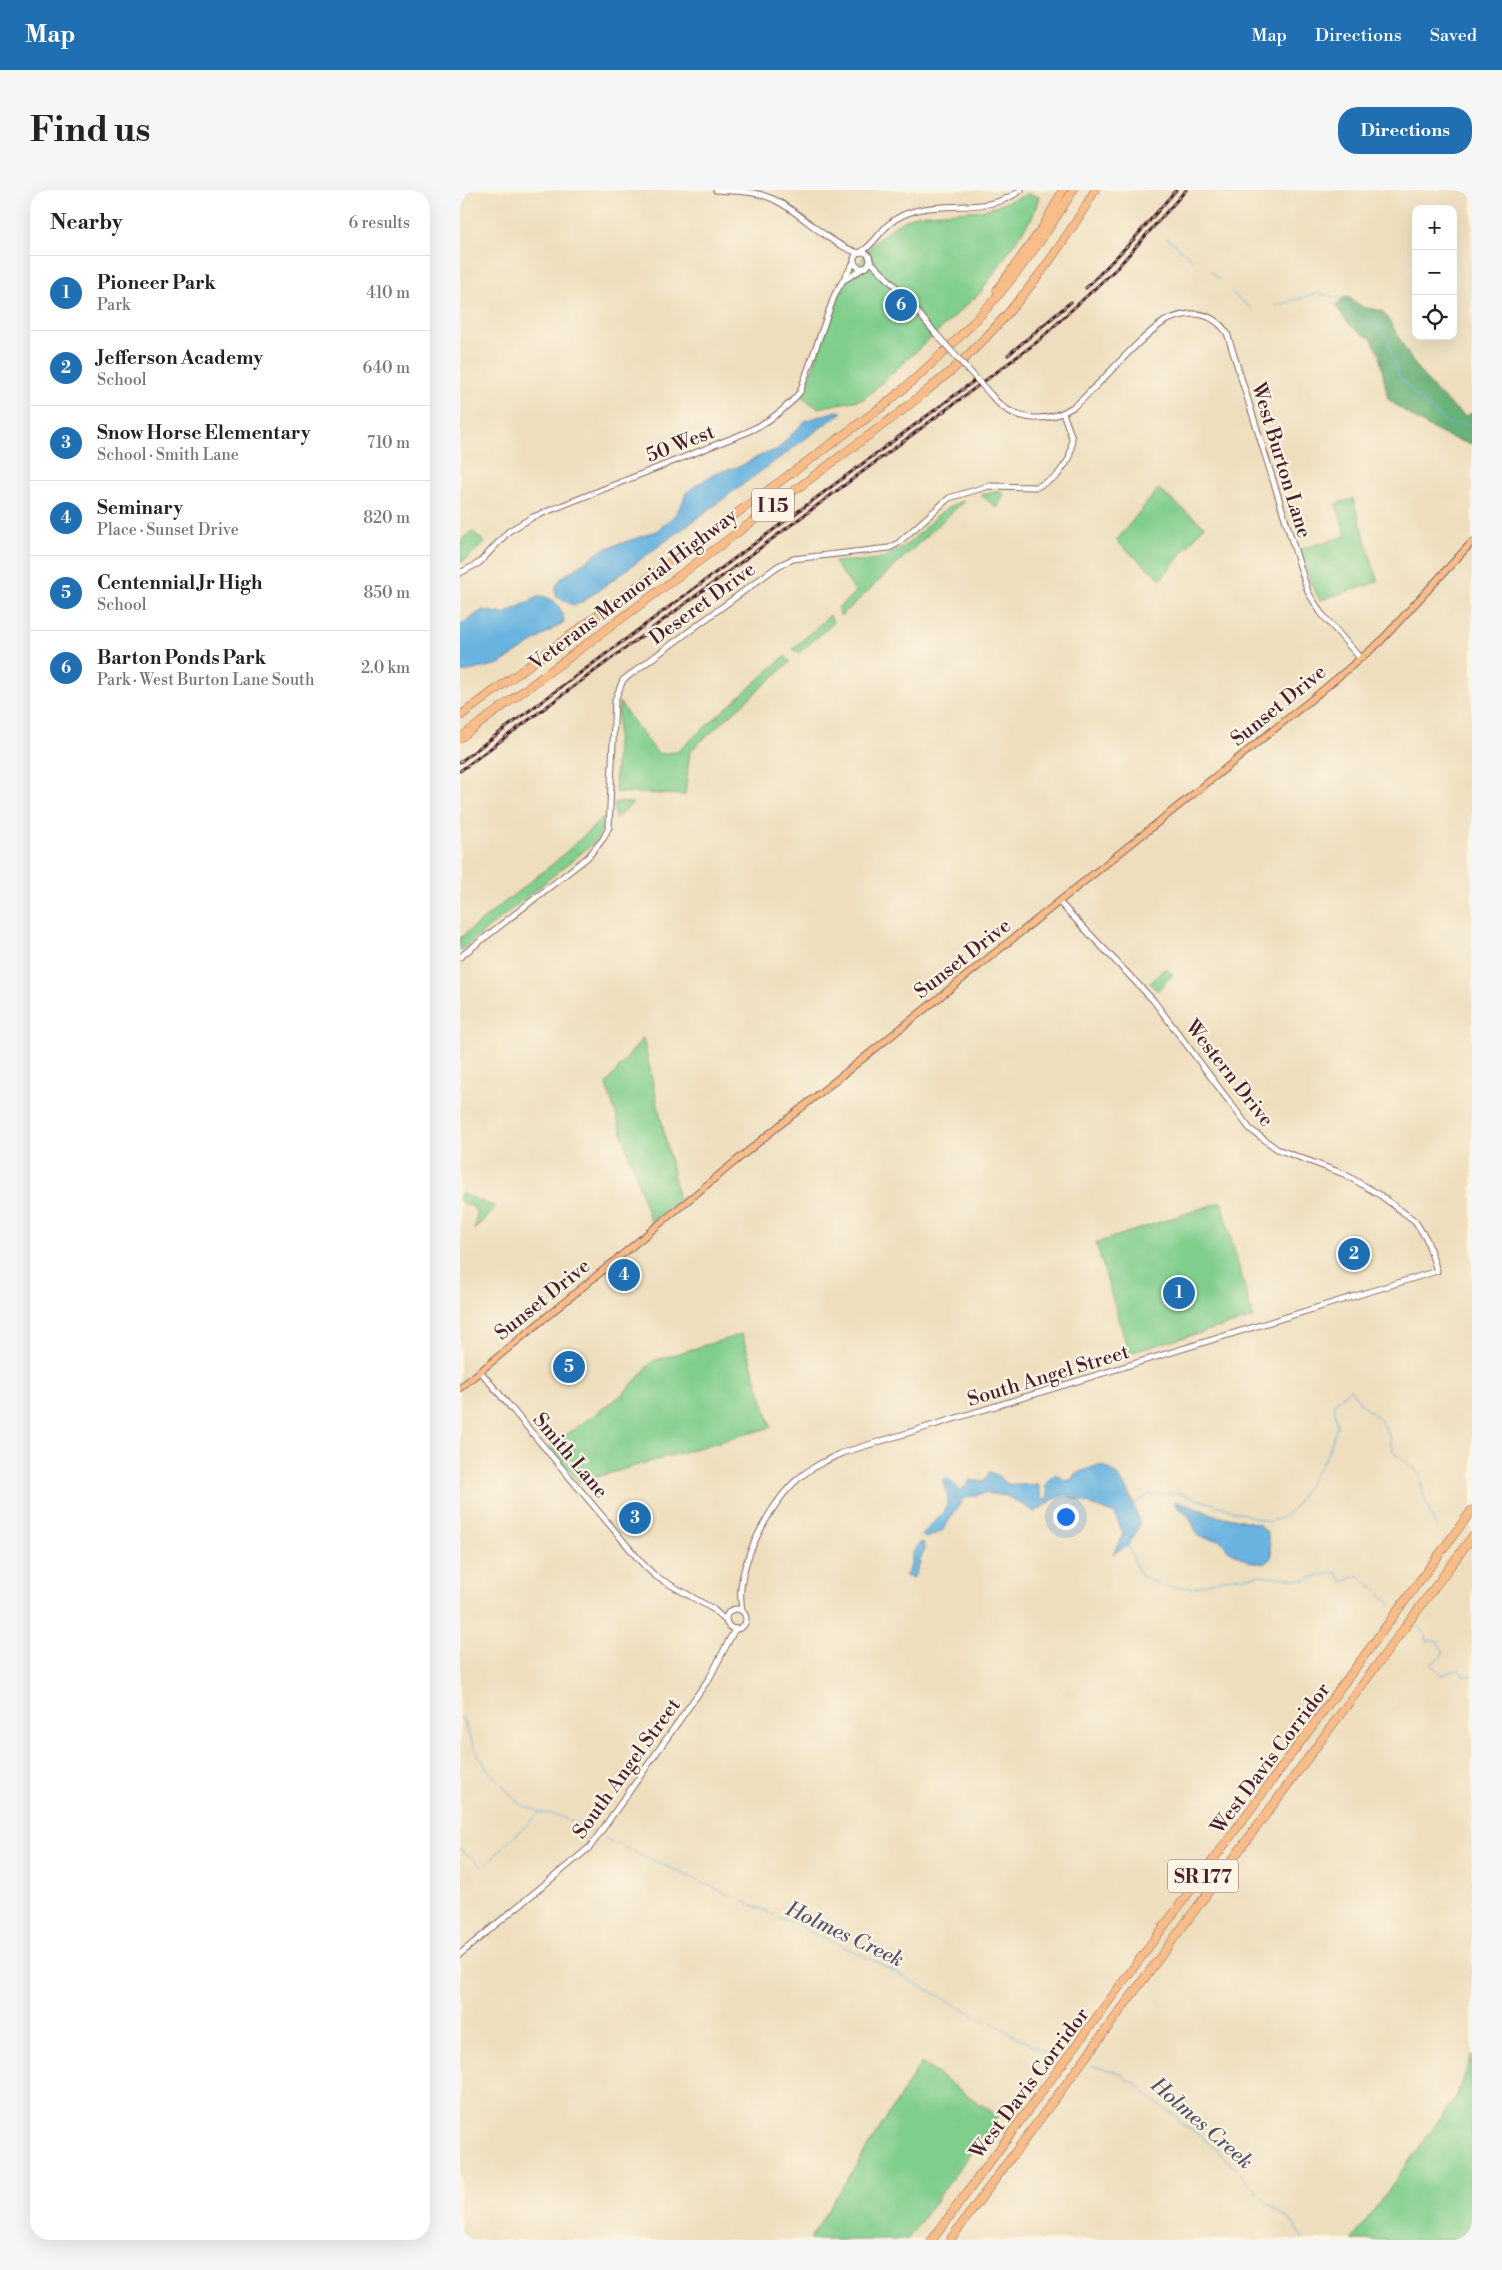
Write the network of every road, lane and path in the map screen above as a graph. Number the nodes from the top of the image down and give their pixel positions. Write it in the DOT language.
graph roads {
  1 [pos="716,190"];
  2 [pos="1021,190"];
  3 [pos="1063,190"];
  4 [pos="1073,190"];
  5 [pos="1095,190"];
  6 [pos="1101,190"];
  7 [pos="873,242"];
  8 [pos="1060,244"];
  9 [pos="843,246"];
  10 [pos="860,252"];
  11 [pos="870,260"];
  12 [pos="854,261"];
  13 [pos="864,269"];
  14 [pos="882,275"];
  15 [pos="846,279"];
  16 [pos="961,337"];
  17 [pos="1063,413"];
  18 [pos="1472,542"];
  19 [pos="460,573"];
  20 [pos="1360,658"];
  21 [pos="460,716"];
  22 [pos="460,738"];
  23 [pos="1059,902"];
  24 [pos="460,957"];
  25 [pos="1437,1271"];
  26 [pos="480,1371"];
  27 [pos="460,1388"];
  28 [pos="1472,1510"];
  29 [pos="1472,1538"];
  30 [pos="740,1593"];
  31 [pos="713,1609"];
  32 [pos="732,1609"];
  33 [pos="742,1610"];
  34 [pos="727,1623"];
  35 [pos="736,1629"];
  36 [pos="727,1642"];
  37 [pos="460,1954"];
  38 [pos="932,2240"];
  39 [pos="950,2240"];
  1 -- 9 [label="street"];
  2 -- 7 [label="street, 50 West"];
  3 -- 16 [label="highway"];
  4 -- 16 [label="highway, Veterans Memorial Highway / I 15"];
  5 -- 8 [label="highway, Veterans Memorial Highway / I 15"];
  6 -- 8 [label="highway"];
  7 -- 10 [label="street, 50 West"];
  7 -- 11 [label="street"];
  8 -- 22 [label="highway, Veterans Memorial Highway / I 15"];
  9 -- 10 [label="street"];
  9 -- 12 [label="street"];
  10 -- 11 [label="street"];
  10 -- 12 [label="street, 50 West"];
  11 -- 13 [label="street, 50 West"];
  11 -- 14 [label="street"];
  12 -- 13 [label="street"];
  12 -- 15 [label="street, 50 West"];
  13 -- 14 [label="street"];
  13 -- 15 [label="street, 50 West"];
  14 -- 17 [label="street, bridge"];
  15 -- 19 [label="street, 50 West"];
  16 -- 21 [label="highway, Veterans Memorial Highway / I 15"];
  17 -- 20 [label="street, West Burton Lane"];
  17 -- 24 [label="street, Deseret Drive"];
  18 -- 20 [label="main road, Sunset Drive"];
  20 -- 23 [label="main road, Sunset Drive"];
  23 -- 25 [label="street, Western Drive"];
  23 -- 26 [label="main road, Sunset Drive"];
  25 -- 30 [label="street, South Angel Street"];
  26 -- 27 [label="main road, Sunset Drive"];
  26 -- 31 [label="street, Smith Lane"];
  28 -- 38 [label="highway, West Davis Corridor / SR 177"];
  29 -- 39 [label="highway, West Davis Corridor / SR 177"];
  30 -- 32 [label="street, South Angel Street"];
  30 -- 33 [label="street, South Angel Street"];
  31 -- 32 [label="street, Smith Lane"];
  31 -- 34 [label="street, Smith Lane"];
  32 -- 33 [label="street"];
  32 -- 34 [label="street"];
  33 -- 35 [label="street"];
  34 -- 35 [label="street"];
  34 -- 36 [label="street, South Angel Street"];
  35 -- 36 [label="street, South Angel Street"];
  36 -- 37 [label="street, South Angel Street"];
}
